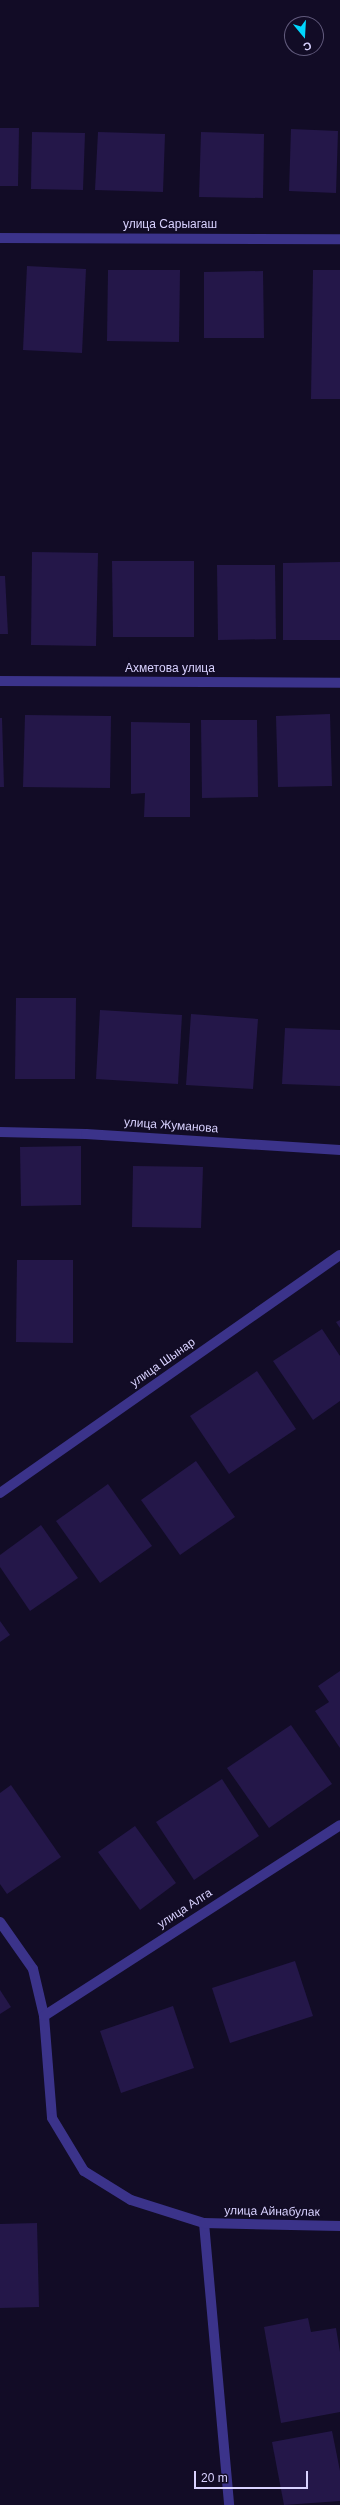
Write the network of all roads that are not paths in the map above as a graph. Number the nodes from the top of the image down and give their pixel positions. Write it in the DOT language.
graph roads {
  1 [pos="0,238"];
  2 [pos="340,239"];
  3 [pos="0,681"];
  4 [pos="340,683"];
  5 [pos="0,1132"];
  6 [pos="340,1150"];
  7 [pos="340,1255"];
  8 [pos="0,1493"];
  9 [pos="340,1824"];
  10 [pos="0,1922"];
  11 [pos="44,2016"];
  12 [pos="204,2223"];
  13 [pos="340,2226"];
  14 [pos="229,2505"];
  1 -- 2 [label="street, улица Сарыагаш"];
  3 -- 4 [label="street, Ахметова улица"];
  5 -- 6 [label="street, улица Жуманова"];
  7 -- 8 [label="street, улица Шынар"];
  9 -- 11 [label="street, улица Алга"];
  10 -- 11 [label="street, улица Айнабулак"];
  11 -- 12 [label="street, улица Айнабулак"];
  12 -- 13 [label="street, улица Айнабулак"];
  12 -- 14 [label="street"];
}
